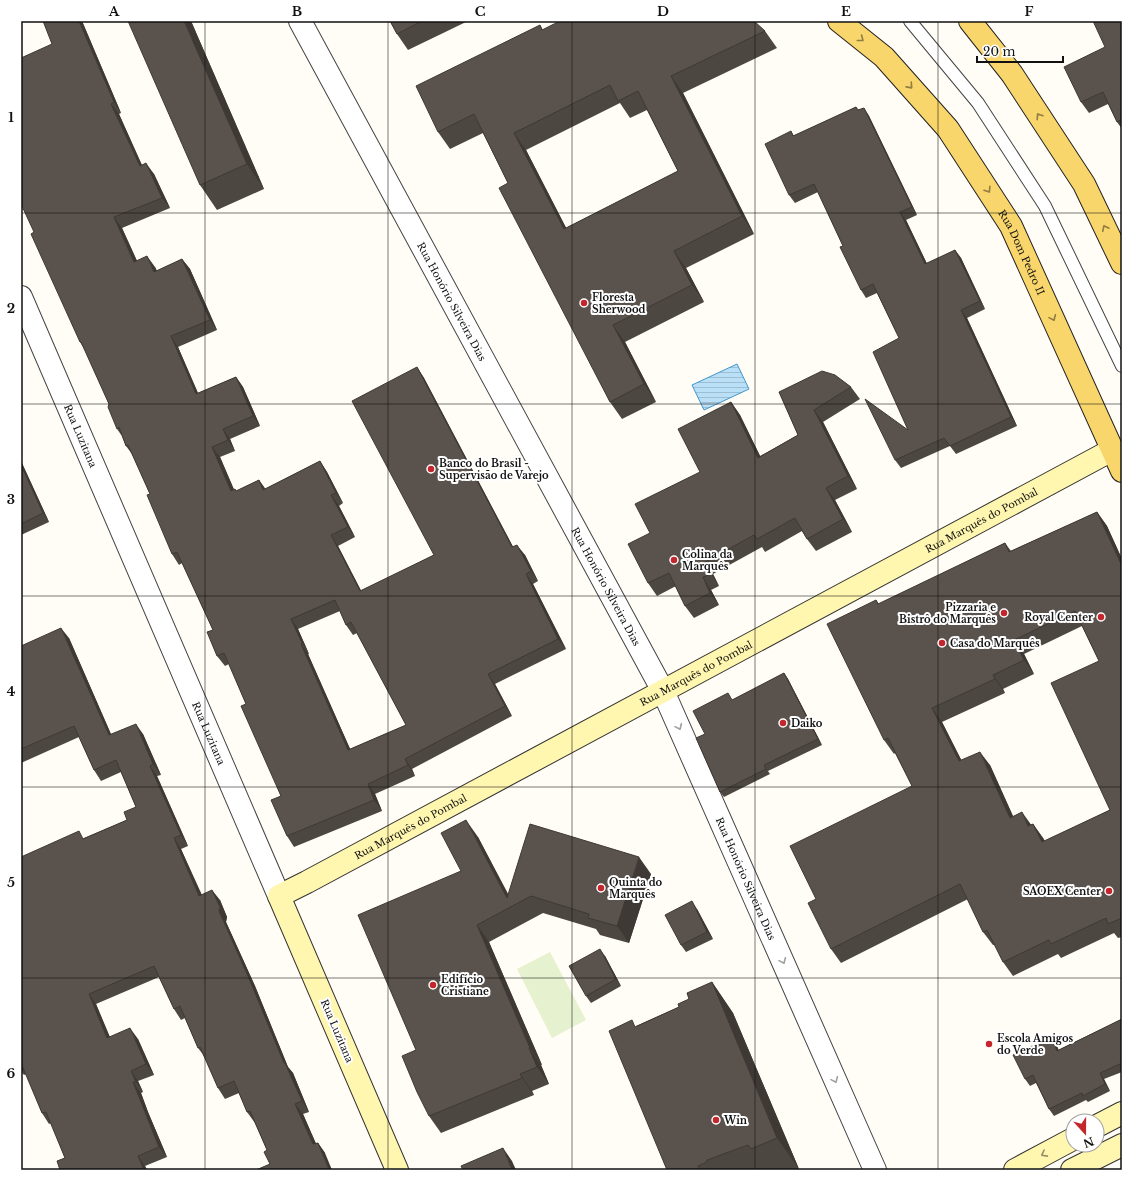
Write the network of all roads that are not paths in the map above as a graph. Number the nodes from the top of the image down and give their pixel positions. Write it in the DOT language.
graph roads {
  1 [pos="300,21"];
  2 [pos="839,21"];
  3 [pos="910,21"];
  4 [pos="970,21"];
  5 [pos="1122,262"];
  6 [pos="21,297"];
  7 [pos="1122,366"];
  8 [pos="1112,450"];
  9 [pos="1122,471"];
  10 [pos="663,691"];
  11 [pos="279,896"];
  12 [pos="1122,1113"];
  13 [pos="1105,1122"];
  14 [pos="1065,1143"];
  15 [pos="1122,1145"];
  16 [pos="397,1170"];
  17 [pos="875,1170"];
  18 [pos="1015,1170"];
  19 [pos="1072,1170"];
  1 -- 10 [label="street, Rua Honório Silveira Dias"];
  2 -- 8 [label="main road, Rua Dom Pedro II, one-way"];
  3 -- 7 [label="lane"];
  5 -- 4 [label="main road, one-way"];
  6 -- 11 [label="street, Rua Luzitana"];
  8 -- 9 [label="main road, Rua Dom Pedro II"];
  8 -- 10 [label="street, Rua Marquês do Pombal"];
  10 -- 11 [label="street, Rua Marquês do Pombal"];
  10 -- 17 [label="street, Rua Honório Silveira Dias, one-way"];
  11 -- 16 [label="street, Rua Luzitana"];
  12 -- 13 [label="street"];
  14 -- 18 [label="street, one-way"];
  15 -- 19 [label="street"];
}
